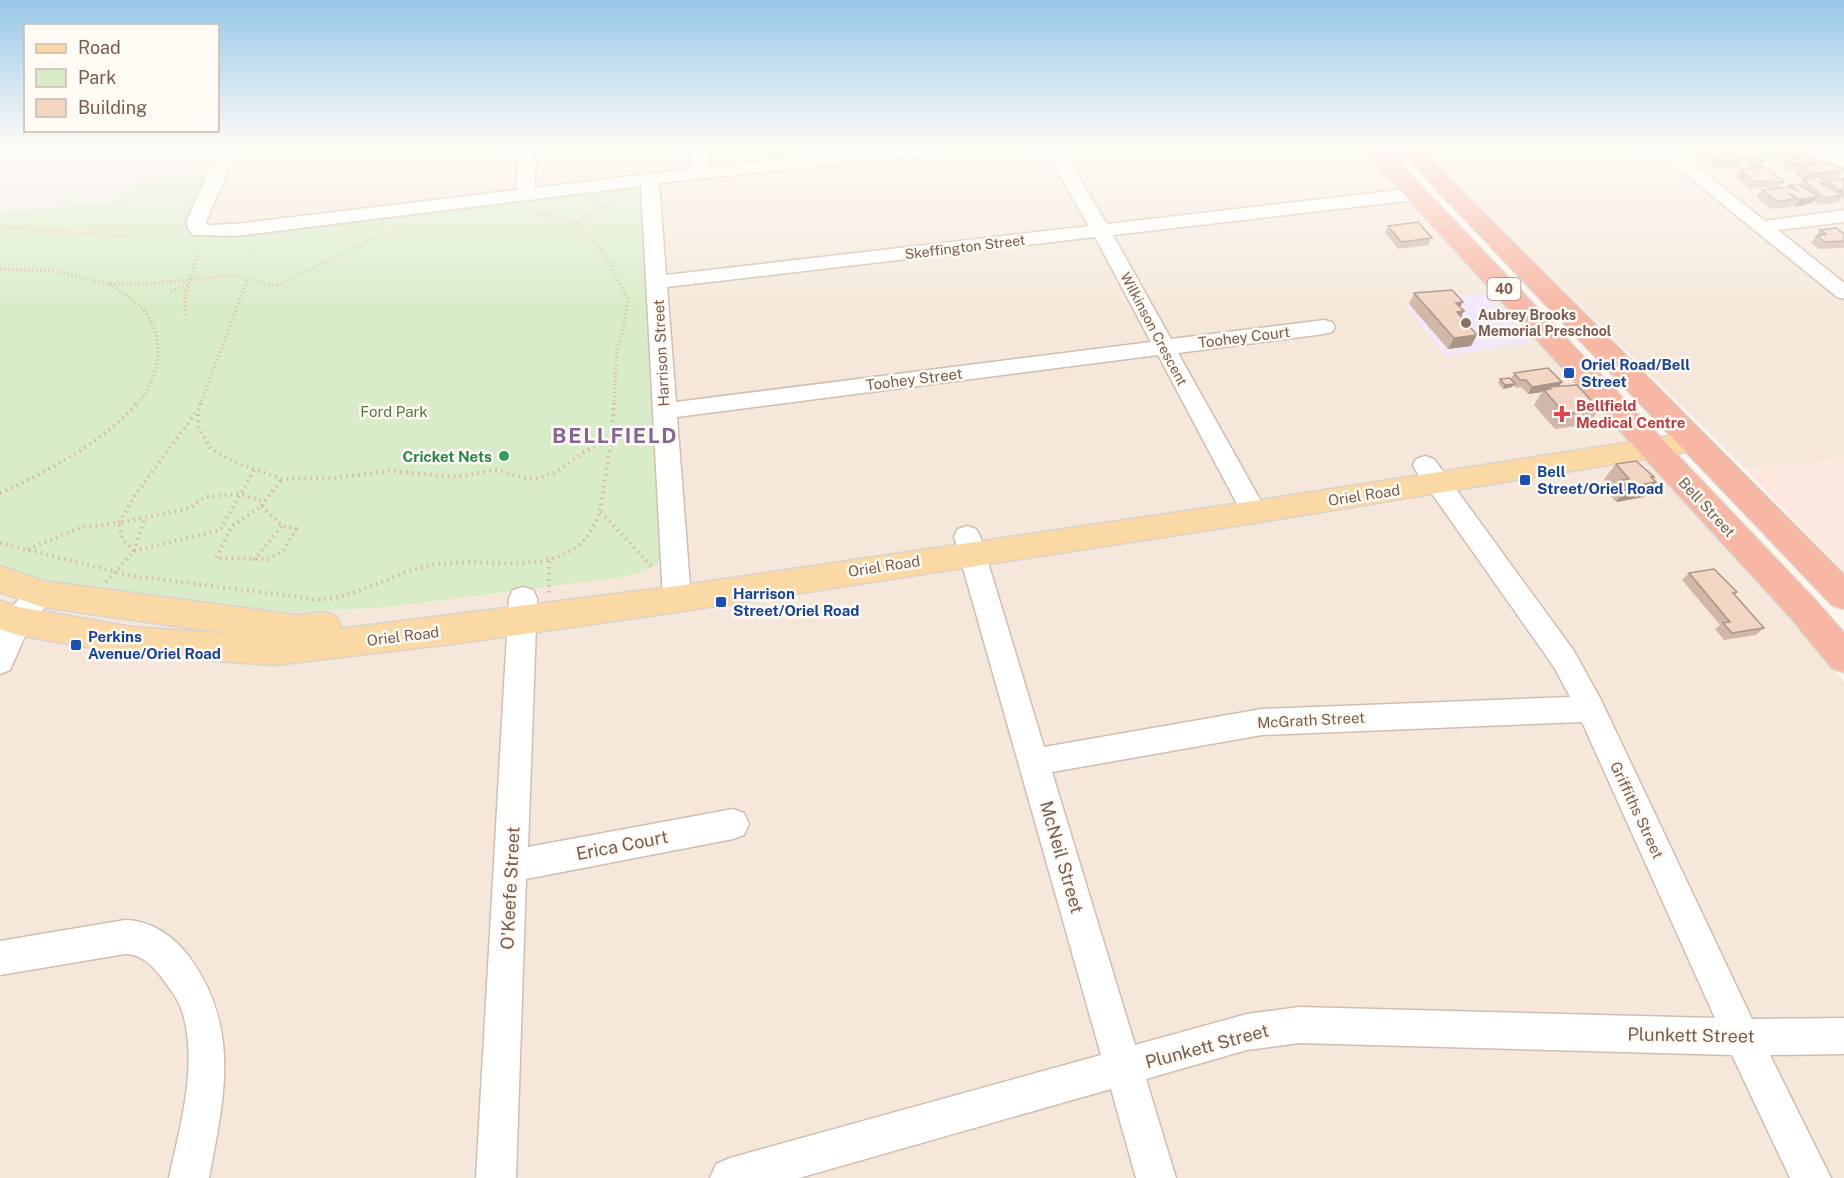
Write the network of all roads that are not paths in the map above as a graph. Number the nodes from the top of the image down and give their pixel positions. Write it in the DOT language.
graph roads {
  1 [pos="205,202"];
  2 [pos="462,202"];
  3 [pos="652,202"];
  4 [pos="1084,202"];
  5 [pos="1348,202"];
  6 [pos="1423,202"];
  7 [pos="1461,202"];
  8 [pos="1730,202"];
  9 [pos="1844,216"];
  10 [pos="1760,226"];
  11 [pos="1101,231"];
  12 [pos="658,282"];
  13 [pos="1844,293"];
  14 [pos="1324,327"];
  15 [pos="1164,347"];
  16 [pos="664,411"];
  17 [pos="1687,434"];
  18 [pos="1646,440"];
  19 [pos="1431,474"];
  20 [pos="1247,502"];
  21 [pos="969,544"];
  22 [pos="0,579"];
  23 [pos="668,581"];
  24 [pos="42,594"];
  25 [pos="1844,596"];
  26 [pos="522,609"];
  27 [pos="9,618"];
  28 [pos="1844,657"];
  29 [pos="0,662"];
  30 [pos="1591,709"];
  31 [pos="1034,762"];
  32 [pos="733,824"];
  33 [pos="512,866"];
  34 [pos="0,958"];
  35 [pos="1844,1036"];
  36 [pos="1742,1037"];
  37 [pos="1123,1068"];
  38 [pos="189,1178"];
  39 [pos="496,1178"];
  40 [pos="730,1178"];
  41 [pos="1156,1178"];
  42 [pos="1811,1178"];
  1 -- 2 [label="street"];
  3 -- 12 [label="street, Harrison Street"];
  4 -- 11 [label="street, Wilkinson Crescent"];
  5 -- 11 [label="street, Skeffington Street"];
  6 -- 18 [label="highway, Bell Street / 40"];
  7 -- 17 [label="highway, 40"];
  8 -- 10 [label="street"];
  9 -- 10 [label="street"];
  10 -- 13 [label="street"];
  11 -- 12 [label="street, Skeffington Street"];
  11 -- 15 [label="street, Wilkinson Crescent"];
  12 -- 16 [label="street, Harrison Street"];
  14 -- 15 [label="street, Toohey Court"];
  15 -- 16 [label="street, Toohey Street"];
  15 -- 20 [label="street, Wilkinson Crescent"];
  16 -- 23 [label="street, Harrison Street"];
  17 -- 18 [label="main road, Oriel Road"];
  17 -- 25 [label="highway, 40"];
  18 -- 19 [label="main road, Oriel Road"];
  18 -- 28 [label="highway, Bell Street / 40"];
  19 -- 20 [label="main road, Oriel Road"];
  19 -- 30 [label="street, Griffiths Street"];
  20 -- 21 [label="main road, Oriel Road"];
  21 -- 23 [label="main road, Oriel Road"];
  21 -- 31 [label="street, McNeil Street"];
  22 -- 24 [label="main road, Oriel Road"];
  23 -- 26 [label="main road, Oriel Road"];
  24 -- 26 [label="main road, Oriel Road"];
  24 -- 27 [label="street"];
  26 -- 27 [label="main road, Oriel Road"];
  26 -- 33 [label="street, O'Keefe Street"];
  27 -- 29 [label="street"];
  30 -- 31 [label="street, McGrath Street"];
  30 -- 36 [label="street, Griffiths Street"];
  31 -- 37 [label="street, McNeil Street"];
  32 -- 33 [label="street, Erica Court"];
  33 -- 39 [label="street, O'Keefe Street"];
  34 -- 38 [label="street"];
  35 -- 36 [label="street, Plunkett Street"];
  36 -- 37 [label="street, Plunkett Street"];
  36 -- 42 [label="street, Griffiths Street"];
  37 -- 40 [label="street, Plunkett Street"];
  37 -- 41 [label="street, McNeil Street"];
}
